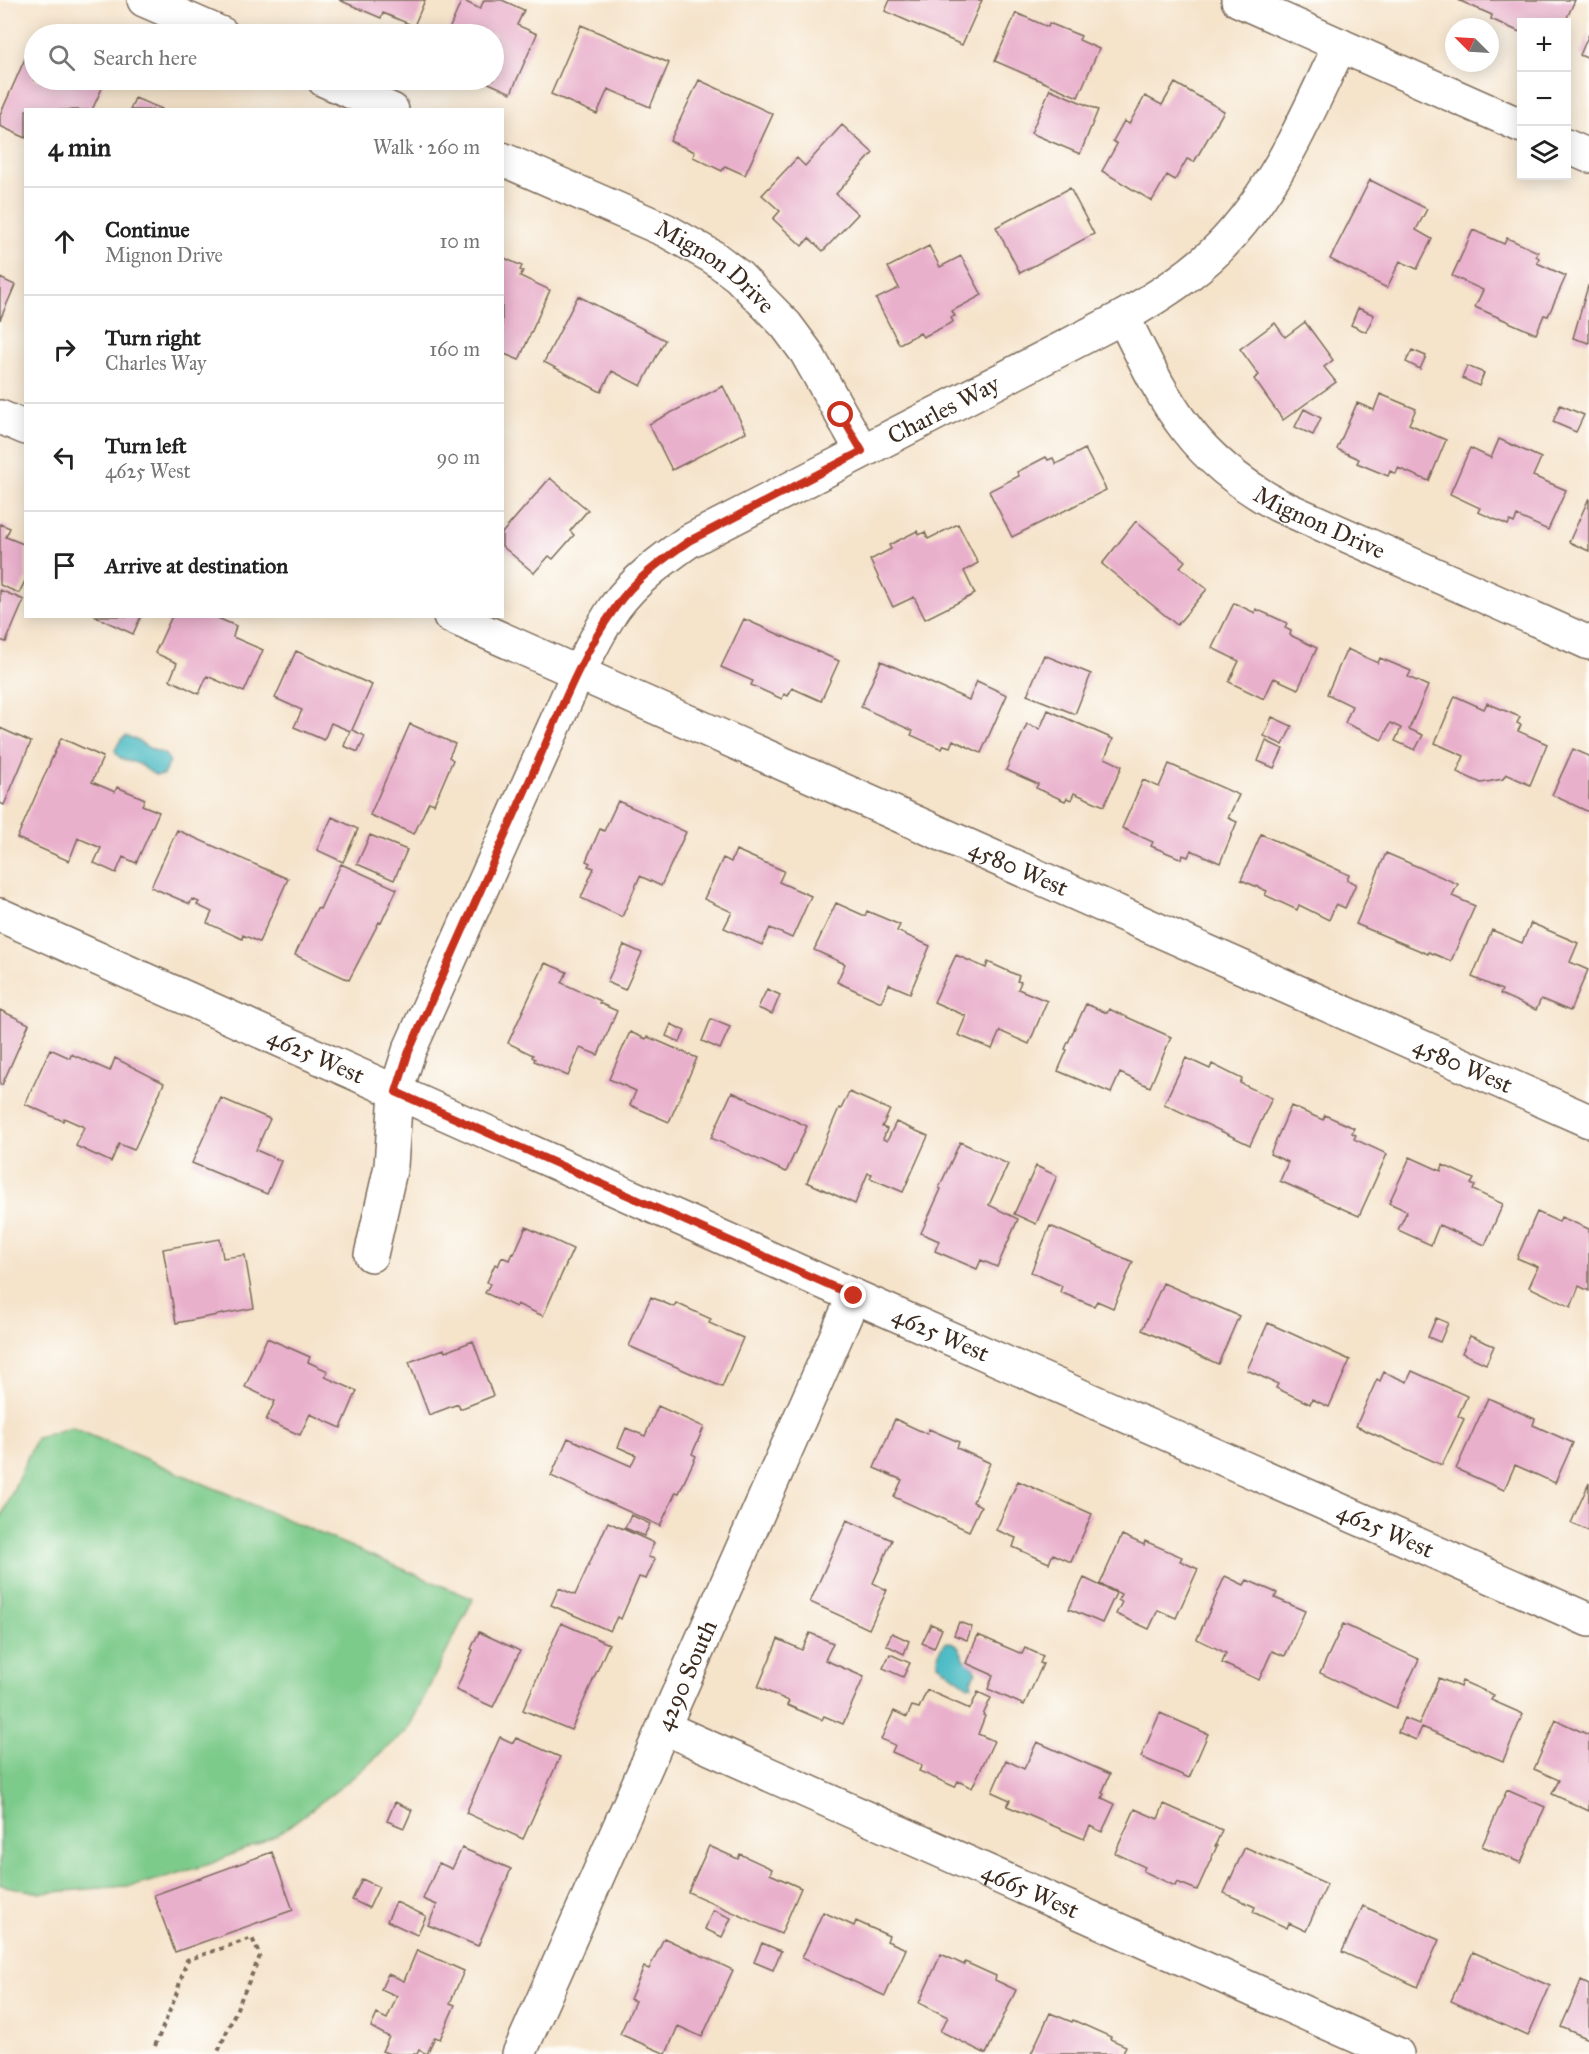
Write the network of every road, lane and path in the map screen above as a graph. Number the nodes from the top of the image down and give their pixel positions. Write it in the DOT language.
graph roads {
  1 [pos="144,0"];
  2 [pos="1238,0"];
  3 [pos="199,24"];
  4 [pos="1340,45"];
  5 [pos="347,90"];
  6 [pos="387,108"];
  7 [pos="1517,124"];
  8 [pos="1571,148"];
  9 [pos="1589,156"];
  10 [pos="504,160"];
  11 [pos="1123,317"];
  12 [pos="0,417"];
  13 [pos="24,427"];
  14 [pos="862,451"];
  15 [pos="454,618"];
  16 [pos="1589,643"];
  17 [pos="578,673"];
  18 [pos="0,915"];
  19 [pos="396,1092"];
  20 [pos="1589,1121"];
  21 [pos="371,1255"];
  22 [pos="854,1296"];
  23 [pos="1589,1620"];
  24 [pos="664,1728"];
  25 [pos="155,2046"];
  26 [pos="217,2054"];
  27 [pos="519,2054"];
  28 [pos="1397,2054"];
  1 -- 3 [label="street"];
  2 -- 4 [label="street"];
  4 -- 7 [label="street"];
  4 -- 11 [label="street, Charles Way"];
  5 -- 6 [label="street"];
  8 -- 9 [label="street"];
  10 -- 14 [label="street, Mignon Drive"];
  11 -- 14 [label="street, Charles Way"];
  11 -- 16 [label="street, Mignon Drive"];
  12 -- 13 [label="street"];
  14 -- 17 [label="street, Charles Way"];
  15 -- 17 [label="street, 4580 West"];
  17 -- 19 [label="street, Charles Way"];
  17 -- 20 [label="street, 4580 West"];
  18 -- 19 [label="street, 4625 West"];
  19 -- 21 [label="street, Charles Way"];
  19 -- 22 [label="street, 4625 West"];
  22 -- 23 [label="street, 4625 West"];
  22 -- 24 [label="street, 4290 South"];
  24 -- 27 [label="street, 4290 South"];
  24 -- 28 [label="street, 4665 West"];
  25 -- 26 [label="path"];
}
